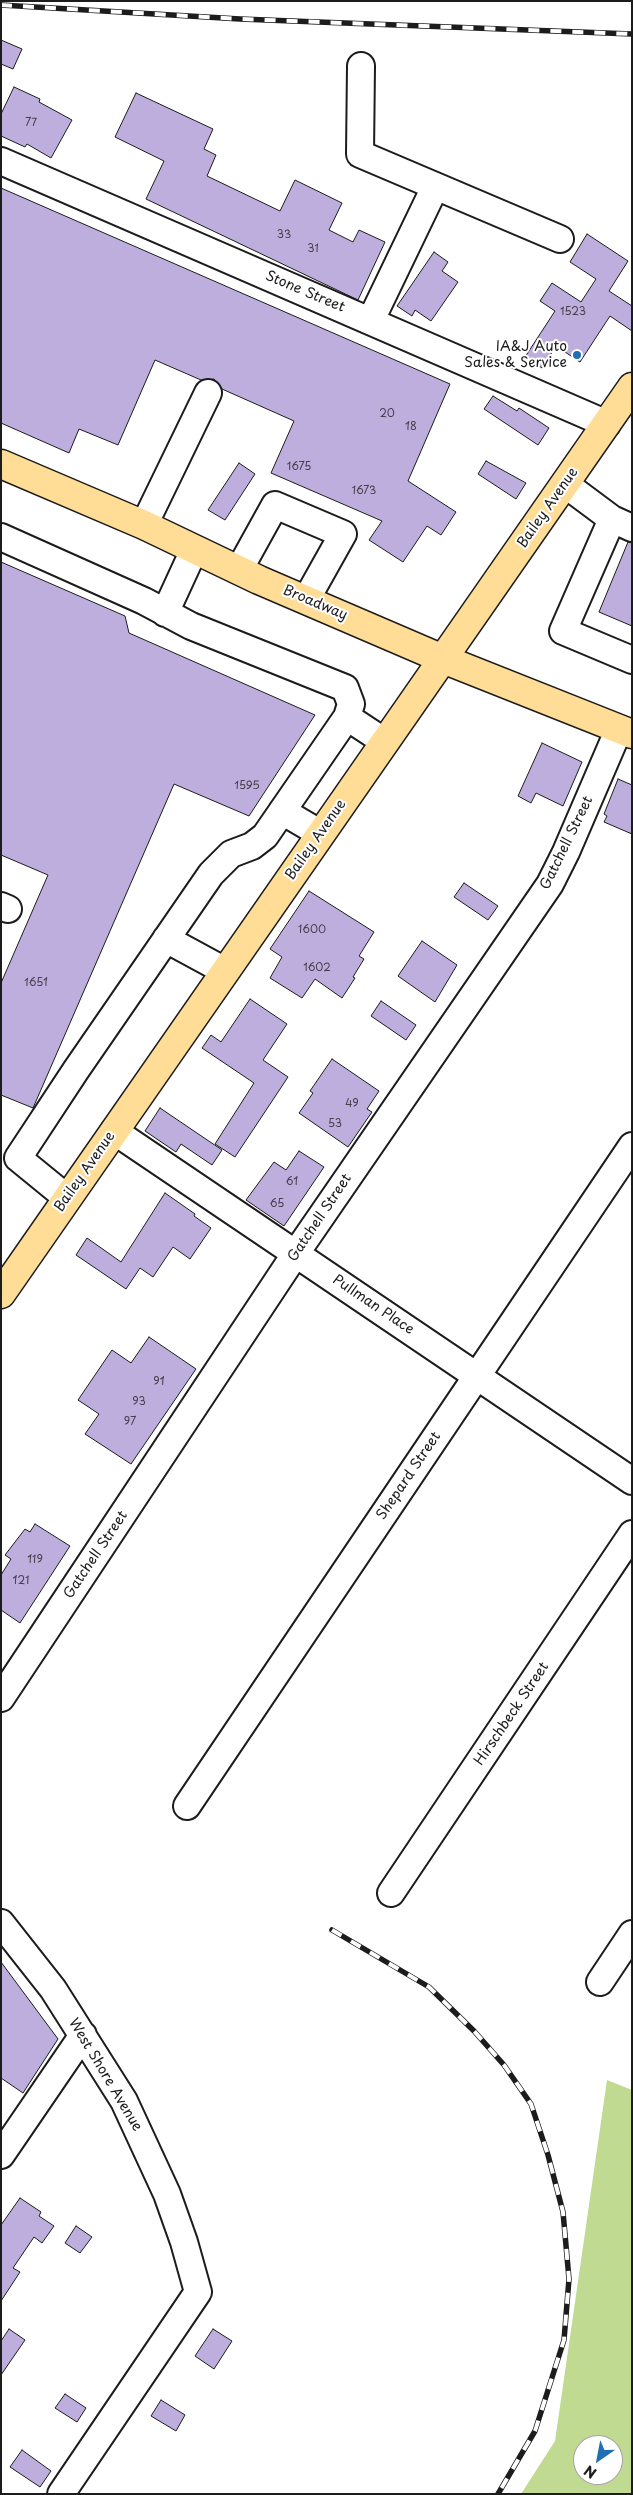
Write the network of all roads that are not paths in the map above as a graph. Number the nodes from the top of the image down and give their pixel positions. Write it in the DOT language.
graph roads {
  1 [pos="361,66"];
  2 [pos="1,161"];
  3 [pos="436,187"];
  4 [pos="560,239"];
  5 [pos="371,320"];
  6 [pos="632,387"];
  7 [pos="208,393"];
  8 [pos="607,424"];
  9 [pos="1,464"];
  10 [pos="565,484"];
  11 [pos="622,524"];
  12 [pos="144,525"];
  13 [pos="1,537"];
  14 [pos="194,550"];
  15 [pos="239,570"];
  16 [pos="306,600"];
  17 [pos="165,613"];
  18 [pos="443,659"];
  19 [pos="632,660"];
  20 [pos="347,717"];
  21 [pos="625,731"];
  22 [pos="385,742"];
  23 [pos="282,811"];
  24 [pos="321,834"];
  25 [pos="166,939"];
  26 [pos="225,971"];
  27 [pos="114,1131"];
  28 [pos="632,1146"];
  29 [pos="10,1153"];
  30 [pos="67,1198"];
  31 [pos="296,1253"];
  32 [pos="1,1294"];
  33 [pos="476,1376"];
  34 [pos="632,1481"];
  35 [pos="632,1534"];
  36 [pos="1,1698"];
  37 [pos="187,1806"];
  38 [pos="392,1893"];
  39 [pos="1,1923"];
  40 [pos="632,1934"];
  41 [pos="600,1982"];
  42 [pos="83,2035"];
  43 [pos="1,2155"];
  44 [pos="61,2494"];
  1 -- 3 [label="street"];
  2 -- 5 [label="street, Stone Street"];
  3 -- 4 [label="street"];
  3 -- 5 [label="street"];
  5 -- 8 [label="street, Stone Street"];
  6 -- 8 [label="main road, Bailey Avenue"];
  7 -- 12 [label="street"];
  8 -- 10 [label="main road, Bailey Avenue"];
  9 -- 12 [label="main road, Broadway"];
  10 -- 11 [label="street"];
  10 -- 18 [label="main road, Bailey Avenue"];
  11 -- 19 [label="street"];
  12 -- 14 [label="main road, Broadway"];
  13 -- 17 [label="street"];
  14 -- 15 [label="main road, Broadway"];
  14 -- 17 [label="street"];
  15 -- 16 [label="main road, Broadway"];
  15 -- 16 [label="street"];
  16 -- 18 [label="main road, Broadway"];
  17 -- 20 [label="street"];
  18 -- 21 [label="main road, Broadway"];
  18 -- 22 [label="main road, Bailey Avenue"];
  20 -- 22 [label="street"];
  20 -- 23 [label="street"];
  21 -- 31 [label="street, Gatchell Street"];
  22 -- 24 [label="main road, Bailey Avenue"];
  23 -- 24 [label="street"];
  23 -- 25 [label="street"];
  24 -- 26 [label="main road, Bailey Avenue"];
  25 -- 26 [label="street"];
  25 -- 29 [label="street"];
  26 -- 27 [label="main road, Bailey Avenue"];
  27 -- 30 [label="main road, Bailey Avenue"];
  27 -- 31 [label="street, Pullman Place"];
  28 -- 33 [label="street, Shepard Street"];
  29 -- 30 [label="street"];
  30 -- 32 [label="main road, Bailey Avenue"];
  31 -- 33 [label="street, Pullman Place"];
  31 -- 36 [label="street, Gatchell Street"];
  33 -- 34 [label="street, Pullman Place"];
  33 -- 37 [label="street, Shepard Street"];
  35 -- 38 [label="street, Hirschbeck Street"];
  39 -- 42 [label="street, West Shore Avenue"];
  40 -- 41 [label="street"];
  42 -- 43 [label="street"];
  42 -- 44 [label="street, West Shore Avenue"];
}
